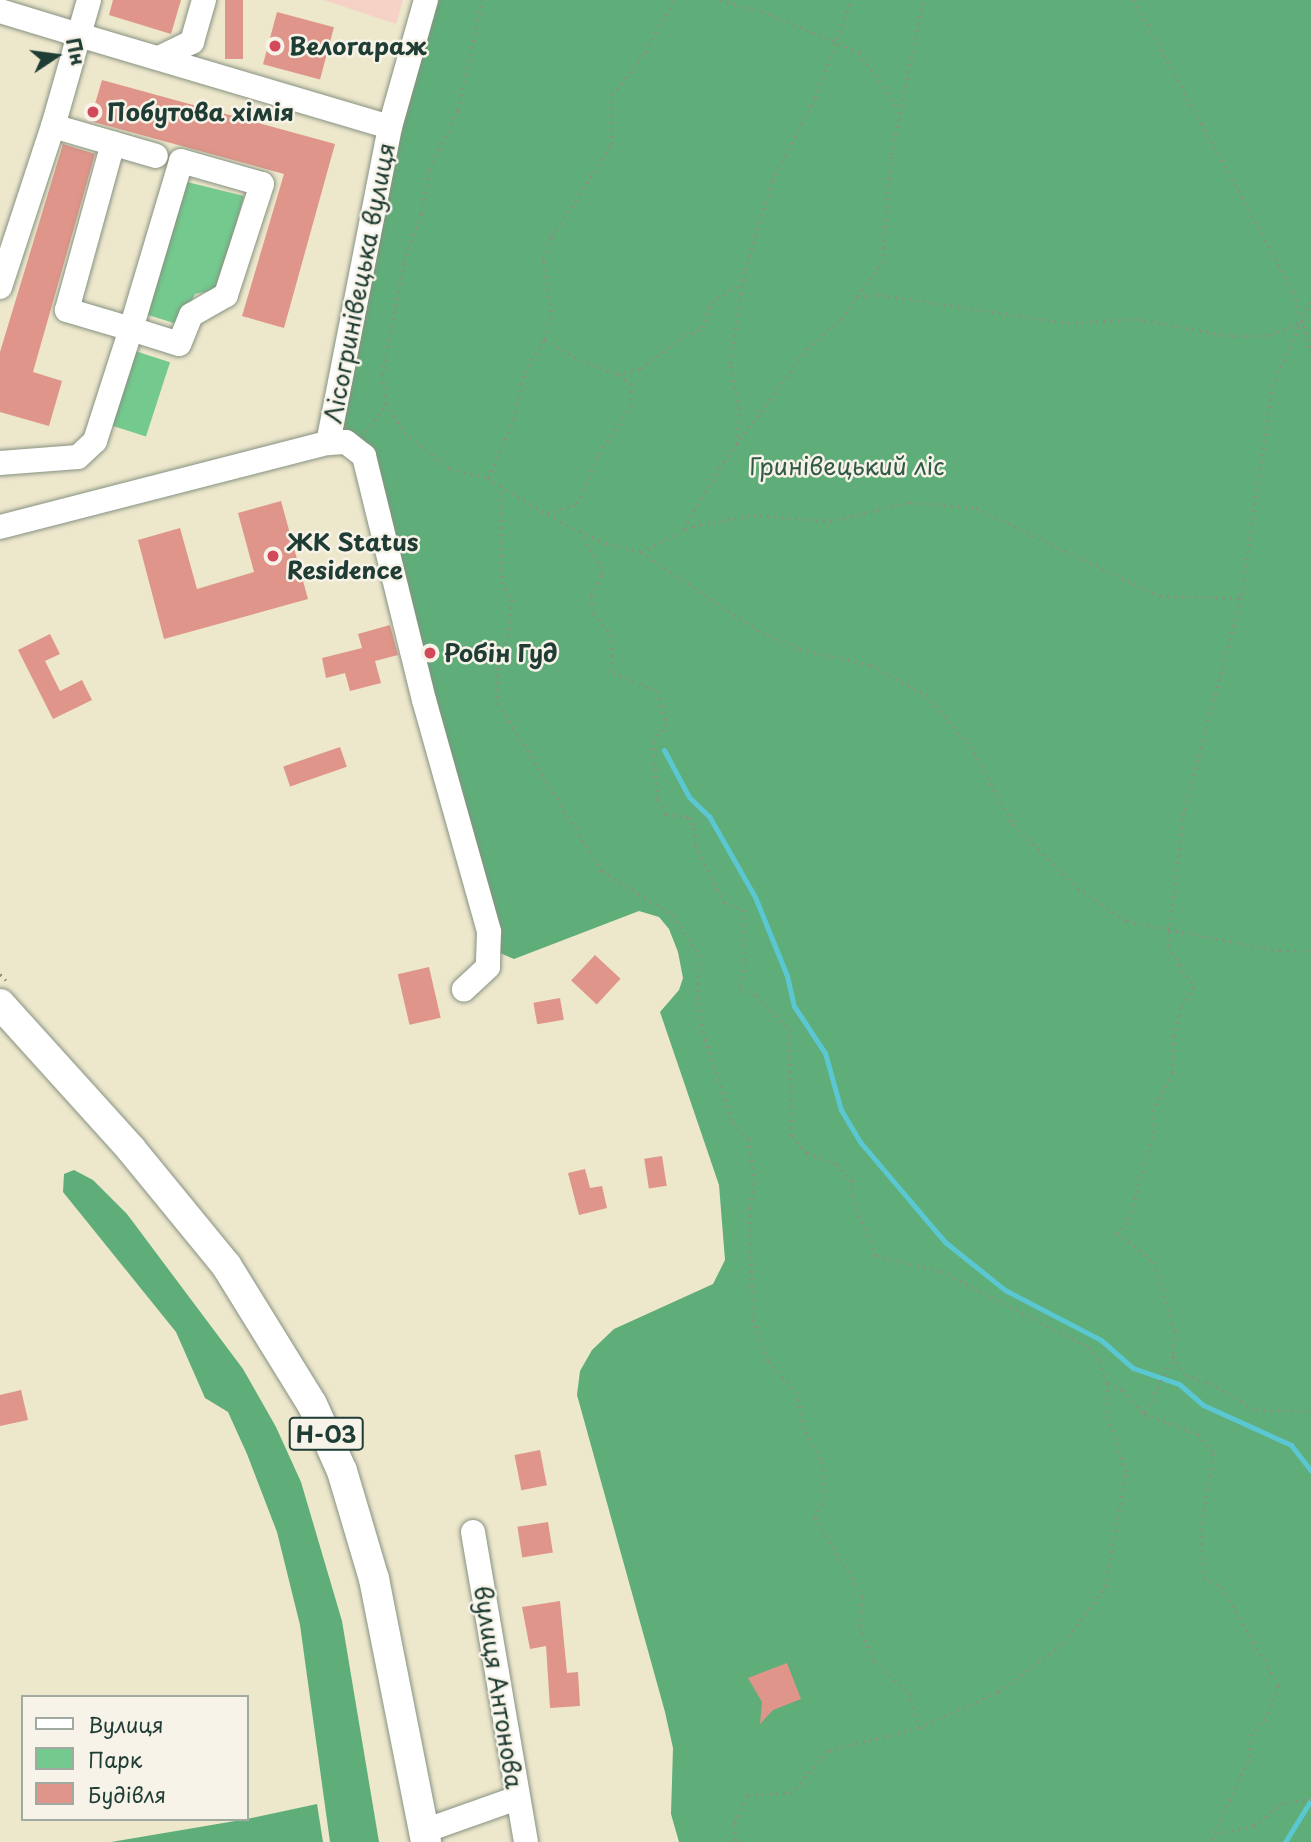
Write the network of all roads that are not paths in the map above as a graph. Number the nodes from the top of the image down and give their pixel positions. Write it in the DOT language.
graph roads {
  1 [pos="89,0"];
  2 [pos="204,0"];
  3 [pos="426,0"];
  4 [pos="0,11"];
  5 [pos="79,35"];
  6 [pos="159,58"];
  7 [pos="53,126"];
  8 [pos="390,127"];
  9 [pos="113,143"];
  10 [pos="156,156"];
  11 [pos="0,287"];
  12 [pos="131,329"];
  13 [pos="337,443"];
  14 [pos="0,463"];
  15 [pos="0,527"];
  16 [pos="464,989"];
  17 [pos="0,1004"];
  18 [pos="473,1532"];
  19 [pos="517,1798"];
  20 [pos="425,1837"];
  21 [pos="526,1842"];
  1 -- 5 [label="street"];
  2 -- 6 [label="street"];
  3 -- 8 [label="street, Лісогринівецька вулиця"];
  4 -- 5 [label="street"];
  5 -- 6 [label="street"];
  5 -- 7 [label="street"];
  6 -- 8 [label="street"];
  7 -- 9 [label="street"];
  7 -- 11 [label="street"];
  8 -- 13 [label="street, Лісогринівецька вулиця"];
  9 -- 10 [label="street"];
  9 -- 12 [label="street"];
  12 -- 12 [label="street"];
  12 -- 14 [label="street"];
  13 -- 15 [label="street, Лісогринівецька вулиця"];
  13 -- 16 [label="street"];
  17 -- 20 [label="main road, Н-03"];
  18 -- 19 [label="street, вулиця Антонова"];
  19 -- 20 [label="street"];
  19 -- 21 [label="street, вулиця Антонова"];
}
